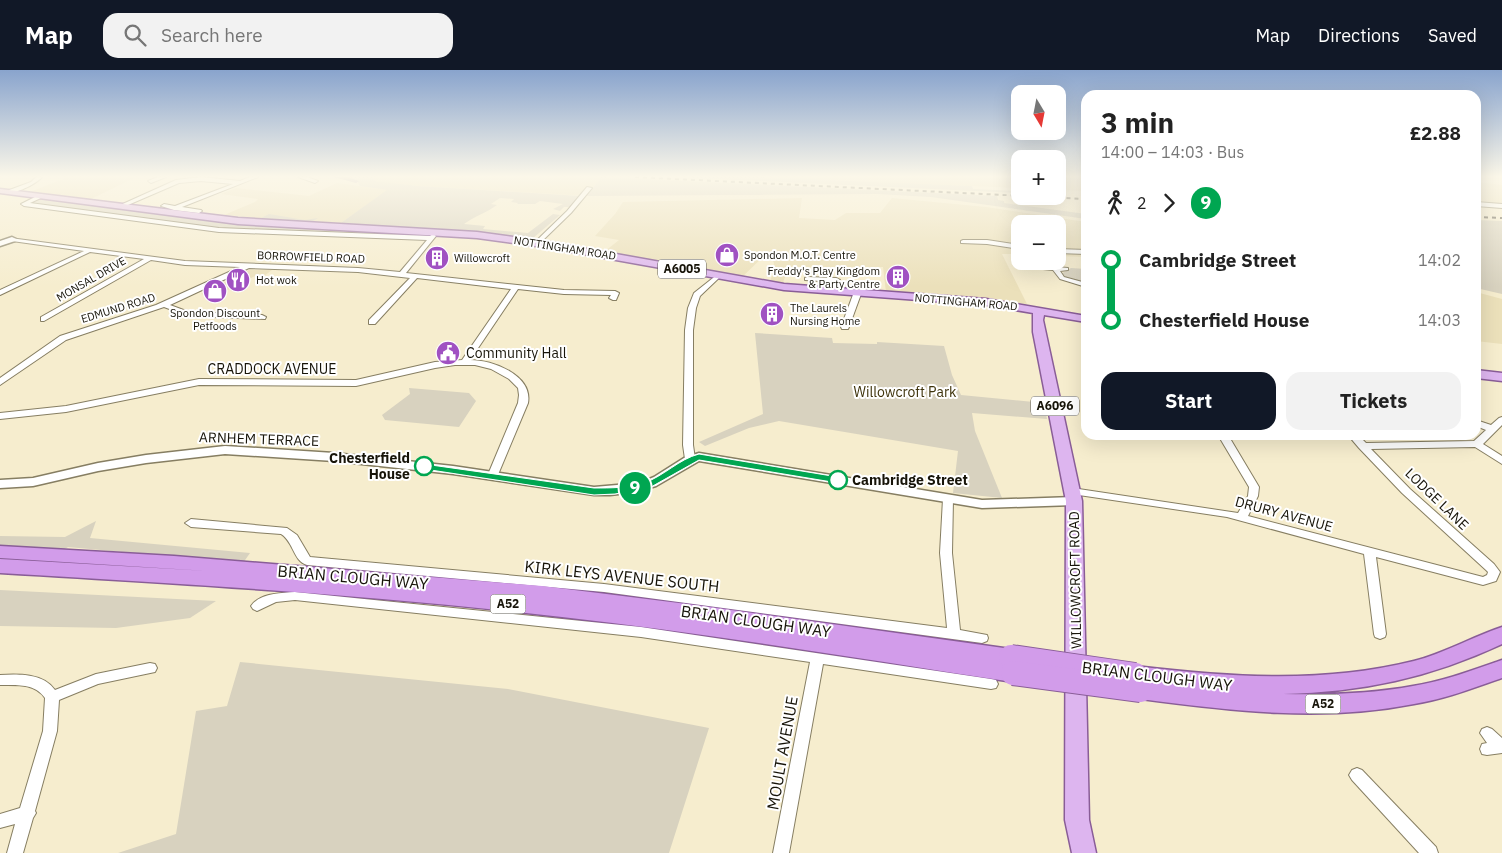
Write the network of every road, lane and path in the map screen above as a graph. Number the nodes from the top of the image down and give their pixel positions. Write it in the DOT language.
graph roads {
  1 [pos="96,214"];
  2 [pos="179,214"];
  3 [pos="567,214"];
  4 [pos="434,235"];
  5 [pos="0,237"];
  6 [pos="12,239"];
  7 [pos="963,242"];
  8 [pos="537,243"];
  9 [pos="0,244"];
  10 [pos="1011,246"];
  11 [pos="88,251"];
  12 [pos="1066,252"];
  13 [pos="1081,252"];
  14 [pos="149,259"];
  15 [pos="249,266"];
  16 [pos="1056,270"];
  17 [pos="402,274"];
  18 [pos="415,276"];
  19 [pos="718,276"];
  20 [pos="806,280"];
  21 [pos="836,280"];
  22 [pos="1081,284"];
  23 [pos="516,287"];
  24 [pos="0,293"];
  25 [pos="857,294"];
  26 [pos="613,298"];
  27 [pos="165,305"];
  28 [pos="1039,310"];
  29 [pos="262,317"];
  30 [pos="1081,318"];
  31 [pos="44,319"];
  32 [pos="372,322"];
  33 [pos="845,327"];
  34 [pos="464,363"];
  35 [pos="1481,375"];
  36 [pos="1502,377"];
  37 [pos="0,382"];
  38 [pos="0,416"];
  39 [pos="1502,420"];
  40 [pos="1481,425"];
  41 [pos="1492,429"];
  42 [pos="1226,440"];
  43 [pos="1357,440"];
  44 [pos="1477,444"];
  45 [pos="1362,446"];
  46 [pos="690,459"];
  47 [pos="1502,461"];
  48 [pos="492,477"];
  49 [pos="0,484"];
  50 [pos="1073,496"];
  51 [pos="948,499"];
  52 [pos="1241,518"];
  53 [pos="191,522"];
  54 [pos="0,552"];
  55 [pos="1370,552"];
  56 [pos="0,566"];
  57 [pos="1486,581"];
  58 [pos="257,606"];
  59 [pos="954,634"];
  60 [pos="1380,634"];
  61 [pos="1502,635"];
  62 [pos="982,638"];
  63 [pos="817,659"];
  64 [pos="1012,665"];
  65 [pos="150,668"];
  66 [pos="1502,669"];
  67 [pos="0,680"];
  68 [pos="1138,683"];
  69 [pos="991,684"];
  70 [pos="52,697"];
  71 [pos="1487,733"];
  72 [pos="1497,747"];
  73 [pos="1357,774"];
  74 [pos="28,813"];
  75 [pos="0,821"];
  76 [pos="16,853"];
  77 [pos="781,853"];
  78 [pos="1084,853"];
  79 [pos="1430,853"];
  1 -- 4 [label="street, NOTTINGHAM ROAD"];
  2 -- 4 [label="main road, NOTTINGHAM ROAD / A6005"];
  3 -- 8 [label="street"];
  4 -- 8 [label="main road, NOTTINGHAM ROAD / A6005"];
  4 -- 17 [label="street"];
  5 -- 6 [label="street, BORROWFIELD ROAD"];
  6 -- 9 [label="street"];
  6 -- 11 [label="street, BORROWFIELD ROAD"];
  7 -- 10 [label="street"];
  8 -- 19 [label="main road, NOTTINGHAM ROAD / A6005"];
  11 -- 14 [label="street, BORROWFIELD ROAD"];
  11 -- 24 [label="street"];
  12 -- 13 [label="street"];
  14 -- 15 [label="street, BORROWFIELD ROAD"];
  14 -- 31 [label="street, MONSAL DRIVE"];
  15 -- 17 [label="street, BORROWFIELD ROAD"];
  15 -- 27 [label="street, EDMUND ROAD"];
  16 -- 22 [label="street"];
  17 -- 18 [label="street, BORROWFIELD ROAD"];
  18 -- 23 [label="street, BORROWFIELD ROAD"];
  18 -- 32 [label="street"];
  19 -- 20 [label="main road, NOTTINGHAM ROAD / A6005"];
  19 -- 46 [label="street"];
  20 -- 21 [label="street"];
  20 -- 25 [label="main road, NOTTINGHAM ROAD / A6005"];
  23 -- 26 [label="street, BORROWFIELD ROAD"];
  23 -- 34 [label="street"];
  25 -- 28 [label="main road, NOTTINGHAM ROAD / A6005"];
  25 -- 33 [label="street"];
  27 -- 29 [label="street"];
  27 -- 37 [label="street, EDMUND ROAD"];
  28 -- 30 [label="main road, NOTTINGHAM ROAD / A6005"];
  28 -- 50 [label="main road, WILLOWCROFT ROAD / A6096"];
  34 -- 38 [label="street, CRADDOCK AVENUE"];
  34 -- 48 [label="street, CRADDOCK AVENUE"];
  35 -- 36 [label="main road"];
  39 -- 41 [label="street"];
  40 -- 41 [label="street"];
  41 -- 44 [label="street"];
  42 -- 52 [label="street"];
  43 -- 45 [label="street, LODGE LANE"];
  44 -- 45 [label="street"];
  44 -- 47 [label="street"];
  45 -- 57 [label="street, LODGE LANE"];
  46 -- 48 [label="street, ARNHEM TERRACE"];
  46 -- 51 [label="street"];
  48 -- 49 [label="street, ARNHEM TERRACE"];
  50 -- 51 [label="street"];
  50 -- 52 [label="street, DRURY AVENUE"];
  50 -- 78 [label="main road, WILLOWCROFT ROAD / A6096"];
  51 -- 59 [label="street"];
  52 -- 55 [label="street, DRURY AVENUE"];
  53 -- 59 [label="street, KIRK LEYS AVENUE SOUTH"];
  54 -- 64 [label="highway, BRIAN CLOUGH WAY / A52"];
  55 -- 57 [label="street, DRURY AVENUE"];
  55 -- 60 [label="street"];
  56 -- 64 [label="highway, BRIAN CLOUGH WAY / A52"];
  58 -- 63 [label="street"];
  59 -- 62 [label="street, KIRK LEYS AVENUE SOUTH"];
  61 -- 68 [label="highway, BRIAN CLOUGH WAY / A52"];
  63 -- 69 [label="street"];
  63 -- 77 [label="street, MOULT AVENUE"];
  64 -- 68 [label="highway, BRIAN CLOUGH WAY / A52, bridge"];
  65 -- 70 [label="street"];
  66 -- 68 [label="highway, BRIAN CLOUGH WAY / A52"];
  67 -- 70 [label="street"];
  70 -- 74 [label="street"];
  71 -- 72 [label="street"];
  73 -- 79 [label="street"];
  74 -- 75 [label="street"];
  74 -- 76 [label="street"];
}
